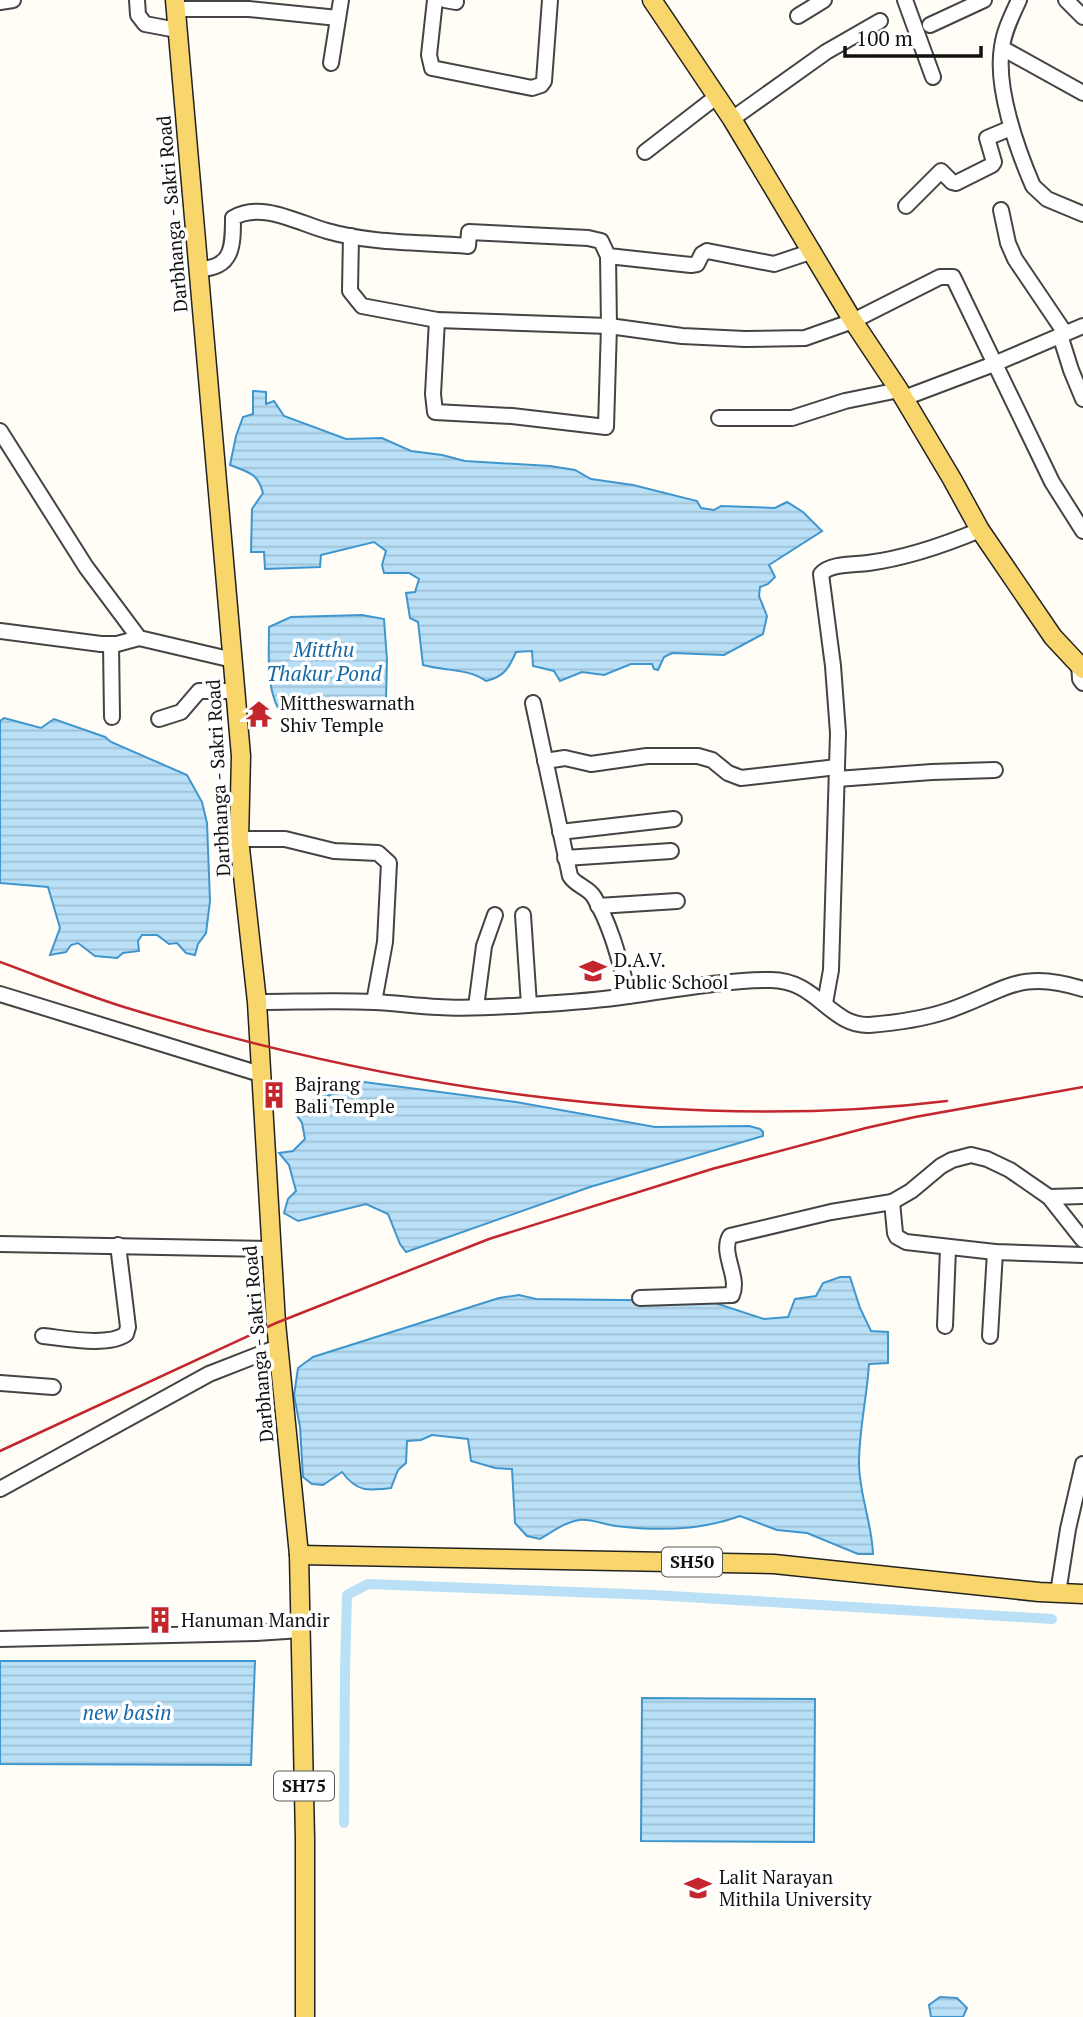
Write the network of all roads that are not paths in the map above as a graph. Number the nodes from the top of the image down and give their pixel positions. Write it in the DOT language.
graph roads {
  1 [pos="13,0"];
  2 [pos="137,0"];
  3 [pos="341,0"];
  4 [pos="435,0"];
  5 [pos="550,0"];
  6 [pos="652,0"];
  7 [pos="824,0"];
  8 [pos="905,0"];
  9 [pos="984,0"];
  10 [pos="1018,0"];
  11 [pos="1066,0"];
  12 [pos="0,2"];
  13 [pos="175,4"];
  14 [pos="798,16"];
  15 [pos="1083,17"];
  16 [pos="338,18"];
  17 [pos="880,20"];
  18 [pos="930,25"];
  19 [pos="177,30"];
  20 [pos="1002,48"];
  21 [pos="331,64"];
  22 [pos="933,77"];
  23 [pos="1083,93"];
  24 [pos="716,97"];
  25 [pos="732,119"];
  26 [pos="1012,128"];
  27 [pos="645,152"];
  28 [pos="906,206"];
  29 [pos="1001,210"];
  30 [pos="1083,214"];
  31 [pos="351,236"];
  32 [pos="813,251"];
  33 [pos="608,256"];
  34 [pos="198,269"];
  35 [pos="437,320"];
  36 [pos="853,321"];
  37 [pos="609,326"];
  38 [pos="1083,326"];
  39 [pos="1063,334"];
  40 [pos="993,364"];
  41 [pos="902,394"];
  42 [pos="1083,399"];
  43 [pos="719,418"];
  44 [pos="0,430"];
  45 [pos="980,530"];
  46 [pos="1083,531"];
  47 [pos="0,631"];
  48 [pos="139,638"];
  49 [pos="111,644"];
  50 [pos="233,660"];
  51 [pos="1082,665"];
  52 [pos="1083,683"];
  53 [pos="235,691"];
  54 [pos="533,703"];
  55 [pos="112,717"];
  56 [pos="159,719"];
  57 [pos="545,761"];
  58 [pos="995,769"];
  59 [pos="837,773"];
  60 [pos="674,819"];
  61 [pos="560,832"];
  62 [pos="239,839"];
  63 [pos="671,851"];
  64 [pos="565,859"];
  65 [pos="677,901"];
  66 [pos="598,906"];
  67 [pos="495,915"];
  68 [pos="523,915"];
  69 [pos="1083,989"];
  70 [pos="0,994"];
  71 [pos="629,996"];
  72 [pos="257,1002"];
  73 [pos="374,1002"];
  74 [pos="825,1003"];
  75 [pos="529,1005"];
  76 [pos="476,1007"];
  77 [pos="260,1074"];
  78 [pos="1083,1196"];
  79 [pos="1049,1197"];
  80 [pos="892,1202"];
  81 [pos="1083,1240"];
  82 [pos="0,1244"];
  83 [pos="118,1245"];
  84 [pos="948,1248"];
  85 [pos="271,1249"];
  86 [pos="995,1252"];
  87 [pos="1083,1255"];
  88 [pos="640,1298"];
  89 [pos="946,1326"];
  90 [pos="43,1336"];
  91 [pos="990,1336"];
  92 [pos="278,1347"];
  93 [pos="0,1383"];
  94 [pos="53,1387"];
  95 [pos="1083,1464"];
  96 [pos="0,1489"];
  97 [pos="299,1555"];
  98 [pos="1058,1593"];
  99 [pos="1083,1594"];
  100 [pos="301,1630"];
  101 [pos="0,1639"];
  102 [pos="305,2017"];
  1 -- 12 [label="street"];
  2 -- 19 [label="street"];
  3 -- 16 [label="street"];
  4 -- 5 [label="street"];
  6 -- 24 [label="main road"];
  7 -- 14 [label="street"];
  8 -- 22 [label="street"];
  9 -- 18 [label="street"];
  10 -- 20 [label="street"];
  11 -- 15 [label="street"];
  13 -- 16 [label="street"];
  13 -- 19 [label="main road, Darbhanga - Sakri Road"];
  16 -- 21 [label="street"];
  17 -- 25 [label="street"];
  19 -- 34 [label="main road, Darbhanga - Sakri Road"];
  20 -- 23 [label="street"];
  20 -- 26 [label="street"];
  24 -- 25 [label="main road"];
  24 -- 27 [label="street"];
  25 -- 32 [label="main road"];
  26 -- 28 [label="street"];
  26 -- 30 [label="street"];
  29 -- 39 [label="street"];
  31 -- 33 [label="street"];
  31 -- 34 [label="street"];
  31 -- 35 [label="street"];
  32 -- 33 [label="street"];
  32 -- 36 [label="main road"];
  33 -- 37 [label="street"];
  34 -- 50 [label="main road, Darbhanga - Sakri Road"];
  35 -- 37 [label="street"];
  35 -- 37 [label="street"];
  36 -- 37 [label="street"];
  36 -- 40 [label="street"];
  36 -- 41 [label="main road"];
  38 -- 39 [label="street"];
  39 -- 40 [label="street"];
  39 -- 42 [label="street"];
  40 -- 41 [label="street"];
  40 -- 46 [label="street"];
  41 -- 43 [label="street"];
  41 -- 45 [label="main road"];
  44 -- 48 [label="street"];
  45 -- 51 [label="main road"];
  45 -- 59 [label="street"];
  47 -- 49 [label="street"];
  48 -- 49 [label="street"];
  48 -- 50 [label="street"];
  49 -- 55 [label="street"];
  50 -- 53 [label="main road, Darbhanga - Sakri Road"];
  51 -- 52 [label="street"];
  53 -- 56 [label="street"];
  53 -- 62 [label="main road, Darbhanga - Sakri Road"];
  54 -- 57 [label="street"];
  57 -- 59 [label="street"];
  57 -- 61 [label="street"];
  58 -- 59 [label="street"];
  59 -- 74 [label="street"];
  60 -- 61 [label="street"];
  61 -- 64 [label="street"];
  62 -- 72 [label="main road, Darbhanga - Sakri Road"];
  62 -- 73 [label="street"];
  63 -- 64 [label="street"];
  64 -- 66 [label="street"];
  65 -- 66 [label="street"];
  66 -- 71 [label="street"];
  67 -- 76 [label="street"];
  68 -- 75 [label="street"];
  69 -- 74 [label="street"];
  70 -- 77 [label="street"];
  71 -- 74 [label="street"];
  71 -- 75 [label="street"];
  72 -- 73 [label="street"];
  72 -- 77 [label="main road, Darbhanga - Sakri Road"];
  73 -- 76 [label="street"];
  75 -- 76 [label="street"];
  77 -- 85 [label="main road, Darbhanga - Sakri Road"];
  78 -- 79 [label="street"];
  79 -- 80 [label="street"];
  79 -- 81 [label="street"];
  80 -- 84 [label="street"];
  80 -- 88 [label="street"];
  82 -- 83 [label="street"];
  83 -- 85 [label="street"];
  83 -- 90 [label="street"];
  84 -- 86 [label="street"];
  84 -- 89 [label="street"];
  85 -- 92 [label="main road, Darbhanga - Sakri Road"];
  86 -- 87 [label="street"];
  86 -- 91 [label="street"];
  92 -- 96 [label="street"];
  92 -- 97 [label="main road, Darbhanga - Sakri Road"];
  93 -- 94 [label="street"];
  95 -- 98 [label="street"];
  97 -- 98 [label="main road, SH50"];
  97 -- 100 [label="main road, SH75"];
  98 -- 99 [label="main road, SH50"];
  100 -- 101 [label="street"];
  100 -- 102 [label="main road, SH75"];
}
